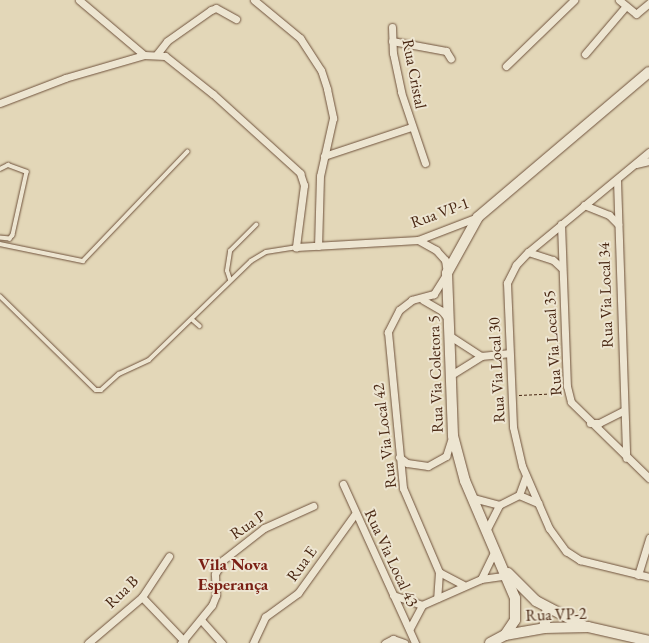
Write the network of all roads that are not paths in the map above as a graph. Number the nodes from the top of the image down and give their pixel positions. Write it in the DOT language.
graph roads {
  1 [pos="79,0"];
  2 [pos="254,0"];
  3 [pos="574,0"];
  4 [pos="620,0"];
  5 [pos="649,3"];
  6 [pos="626,6"];
  7 [pos="236,19"];
  8 [pos="392,27"];
  9 [pos="392,41"];
  10 [pos="144,54"];
  11 [pos="157,54"];
  12 [pos="585,54"];
  13 [pos="451,59"];
  14 [pos="506,66"];
  15 [pos="649,72"];
  16 [pos="0,102"];
  17 [pos="411,127"];
  18 [pos="187,152"];
  19 [pos="649,152"];
  20 [pos="324,156"];
  21 [pos="649,161"];
  22 [pos="425,163"];
  23 [pos="634,164"];
  24 [pos="0,169"];
  25 [pos="617,180"];
  26 [pos="584,205"];
  27 [pos="478,217"];
  28 [pos="561,224"];
  29 [pos="618,224"];
  30 [pos="256,225"];
  31 [pos="0,238"];
  32 [pos="418,240"];
  33 [pos="0,244"];
  34 [pos="318,246"];
  35 [pos="296,247"];
  36 [pos="528,252"];
  37 [pos="562,268"];
  38 [pos="447,273"];
  39 [pos="230,280"];
  40 [pos="0,296"];
  41 [pos="423,300"];
  42 [pos="193,320"];
  43 [pos="449,321"];
  44 [pos="200,326"];
  45 [pos="450,336"];
  46 [pos="508,353"];
  47 [pos="481,356"];
  48 [pos="451,375"];
  49 [pos="624,410"];
  50 [pos="590,423"];
  51 [pos="452,436"];
  52 [pos="399,457"];
  53 [pos="626,458"];
  54 [pos="526,476"];
  55 [pos="648,477"];
  56 [pos="343,484"];
  57 [pos="519,495"];
  58 [pos="473,498"];
  59 [pos="538,503"];
  60 [pos="313,506"];
  61 [pos="499,506"];
  62 [pos="355,514"];
  63 [pos="487,529"];
  64 [pos="649,538"];
  65 [pos="496,547"];
  66 [pos="169,556"];
  67 [pos="439,572"];
  68 [pos="508,574"];
  69 [pos="638,575"];
  70 [pos="649,577"];
  71 [pos="481,579"];
  72 [pos="463,585"];
  73 [pos="526,591"];
  74 [pos="393,595"];
  75 [pos="142,597"];
  76 [pos="437,598"];
  77 [pos="515,598"];
  78 [pos="422,605"];
  79 [pos="548,608"];
  80 [pos="515,620"];
  81 [pos="202,621"];
  82 [pos="588,627"];
  83 [pos="410,628"];
  84 [pos="544,628"];
  85 [pos="525,630"];
  86 [pos="505,635"];
  87 [pos="649,640"];
  88 [pos="182,642"];
  89 [pos="88,643"];
  90 [pos="222,643"];
  91 [pos="253,643"];
  92 [pos="384,643"];
  93 [pos="404,643"];
  94 [pos="415,643"];
  95 [pos="490,643"];
  1 -- 10 [label="street"];
  2 -- 20 [label="street"];
  3 -- 14 [label="street"];
  4 -- 6 [label="street"];
  5 -- 6 [label="street"];
  6 -- 12 [label="street"];
  7 -- 11 [label="street"];
  8 -- 9 [label="street, Rua Cristal"];
  9 -- 13 [label="street"];
  9 -- 17 [label="street, Rua Cristal"];
  10 -- 11 [label="street"];
  10 -- 16 [label="street"];
  11 -- 35 [label="street"];
  15 -- 27 [label="street, Rua VP-1"];
  17 -- 20 [label="street"];
  17 -- 22 [label="street, Rua Cristal"];
  18 -- 33 [label="lane"];
  19 -- 23 [label="street, Rua Via Local 30"];
  20 -- 34 [label="street"];
  21 -- 23 [label="street"];
  23 -- 25 [label="street, Rua Via Local 30"];
  24 -- 31 [label="lane"];
  25 -- 26 [label="street, Rua Via Local 30"];
  25 -- 29 [label="street, Rua Via Local 34"];
  26 -- 28 [label="street, Rua Via Local 30"];
  26 -- 29 [label="street"];
  27 -- 32 [label="street, Rua VP-1"];
  27 -- 38 [label="street"];
  28 -- 36 [label="street, Rua Via Local 30"];
  28 -- 37 [label="street, Rua Via Local 35"];
  29 -- 49 [label="street, Rua Via Local 34"];
  30 -- 39 [label="lane"];
  32 -- 34 [label="street, Rua VP-1"];
  32 -- 38 [label="street, Rua Via Coletora 5"];
  34 -- 35 [label="street, Rua VP-1"];
  35 -- 39 [label="lane, Rua VP-1"];
  36 -- 37 [label="street, Rua Via Local 35"];
  36 -- 46 [label="street, Rua Via Local 30"];
  37 -- 50 [label="street, Rua Via Local 35"];
  38 -- 41 [label="street"];
  38 -- 43 [label="street, Rua Via Coletora 5"];
  39 -- 42 [label="lane, Rua VP-1"];
  40 -- 42 [label="lane, Rua VP-1"];
  41 -- 43 [label="street"];
  41 -- 52 [label="street, Rua Via Local 42"];
  42 -- 44 [label="lane"];
  43 -- 45 [label="street, Rua Via Coletora 5"];
  45 -- 47 [label="street"];
  45 -- 48 [label="street, Rua Via Coletora 5"];
  46 -- 47 [label="street"];
  46 -- 54 [label="street, Rua Via Local 30"];
  47 -- 48 [label="street"];
  48 -- 51 [label="street, Rua Via Coletora 5"];
  49 -- 50 [label="street"];
  49 -- 53 [label="street, Rua Via Local 34"];
  50 -- 53 [label="street, Rua Via Local 35"];
  51 -- 52 [label="street"];
  51 -- 58 [label="street, Rua Via Coletora 5"];
  52 -- 67 [label="street, Rua Via Local 42"];
  53 -- 55 [label="street, Rua Via Local 35"];
  54 -- 57 [label="street"];
  54 -- 59 [label="street, Rua Via Local 30"];
  56 -- 62 [label="street, Rua Via Local 43"];
  57 -- 59 [label="street"];
  57 -- 61 [label="street"];
  58 -- 61 [label="street"];
  58 -- 63 [label="street, Rua Via Coletora 5"];
  59 -- 69 [label="street, Rua Via Local 30"];
  60 -- 81 [label="street, Rua P"];
  61 -- 63 [label="street"];
  62 -- 74 [label="street, Rua Via Local 43"];
  62 -- 91 [label="street, Rua E"];
  63 -- 65 [label="street, Rua Via Coletora 5"];
  64 -- 69 [label="street"];
  65 -- 68 [label="street, Rua Via Coletora 5"];
  65 -- 71 [label="street"];
  66 -- 75 [label="street, Rua B"];
  67 -- 72 [label="street"];
  67 -- 76 [label="street, Rua Via Local 42"];
  68 -- 71 [label="street"];
  68 -- 73 [label="street"];
  68 -- 77 [label="street, Rua Via Coletora 5"];
  69 -- 70 [label="street, Rua Via Local 30"];
  71 -- 72 [label="street"];
  72 -- 76 [label="street"];
  73 -- 77 [label="street"];
  73 -- 79 [label="street"];
  74 -- 78 [label="street"];
  74 -- 83 [label="street, Rua Via Local 43"];
  75 -- 88 [label="street"];
  75 -- 89 [label="street, Rua B"];
  76 -- 78 [label="street"];
  77 -- 80 [label="street"];
  78 -- 83 [label="street"];
  79 -- 82 [label="street"];
  79 -- 84 [label="street"];
  80 -- 85 [label="street"];
  80 -- 86 [label="street"];
  81 -- 88 [label="street, Rua P"];
  81 -- 90 [label="street"];
  82 -- 84 [label="street, Rua VP-2"];
  82 -- 87 [label="street, Rua VP-2"];
  83 -- 94 [label="street, Rua Via Local 43"];
  84 -- 85 [label="street, Rua VP-2"];
  85 -- 86 [label="street, Rua VP-2"];
  86 -- 95 [label="street, Rua VP-2"];
  92 -- 93 [label="street"];
}
